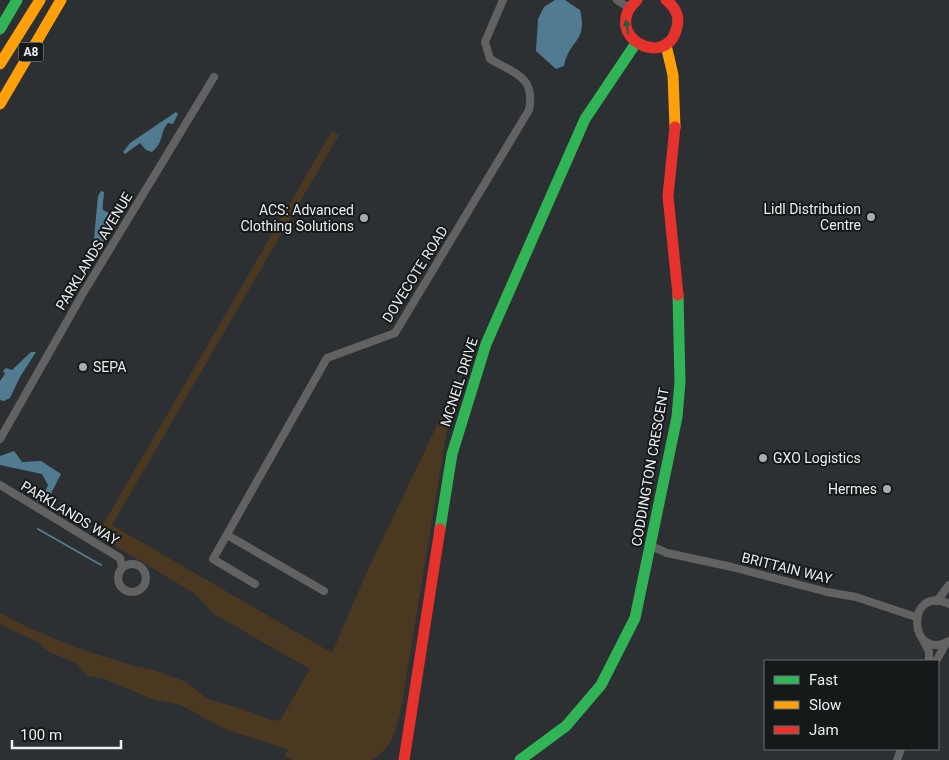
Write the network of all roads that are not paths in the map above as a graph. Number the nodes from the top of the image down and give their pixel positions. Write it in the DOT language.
graph roads {
  1 [pos="8,0"];
  2 [pos="17,0"];
  3 [pos="32,0"];
  4 [pos="40,0"];
  5 [pos="61,0"];
  6 [pos="503,0"];
  7 [pos="617,0"];
  8 [pos="666,0"];
  9 [pos="633,4"];
  10 [pos="0,13"];
  11 [pos="0,29"];
  12 [pos="636,43"];
  13 [pos="666,45"];
  14 [pos="0,55"];
  15 [pos="0,64"];
  16 [pos="214,77"];
  17 [pos="0,104"];
  18 [pos="0,439"];
  19 [pos="0,485"];
  20 [pos="227,535"];
  21 [pos="651,546"];
  22 [pos="122,567"];
  23 [pos="255,584"];
  24 [pos="949,585"];
  25 [pos="324,591"];
  26 [pos="937,601"];
  27 [pos="949,604"];
  28 [pos="916,617"];
  29 [pos="922,638"];
  30 [pos="948,642"];
  31 [pos="930,660"];
  32 [pos="936,660"];
  33 [pos="404,760"];
  34 [pos="520,760"];
  1 -- 10 [label="main road"];
  2 -- 11 [label="main road"];
  3 -- 14 [label="main road"];
  4 -- 15 [label="main road"];
  5 -- 17 [label="main road, A8"];
  6 -- 20 [label="street, DOVECOTE ROAD"];
  7 -- 9 [label="street"];
  8 -- 13 [label="main road"];
  12 -- 9 [label="main road, one-way"];
  12 -- 13 [label="main road"];
  12 -- 33 [label="main road, MCNEIL DRIVE"];
  13 -- 21 [label="main road, CODDINGTON CRESCENT"];
  16 -- 18 [label="street, PARKLANDS AVENUE"];
  19 -- 22 [label="street, PARKLANDS WAY"];
  20 -- 23 [label="street, DOVECOTE ROAD"];
  20 -- 25 [label="street"];
  21 -- 28 [label="street, BRITTAIN WAY"];
  21 -- 34 [label="main road, CODDINGTON CRESCENT"];
  24 -- 26 [label="street"];
  26 -- 27 [label="street"];
  26 -- 28 [label="street"];
  28 -- 29 [label="street"];
  29 -- 30 [label="street"];
  29 -- 31 [label="street"];
  30 -- 32 [label="street"];
}
